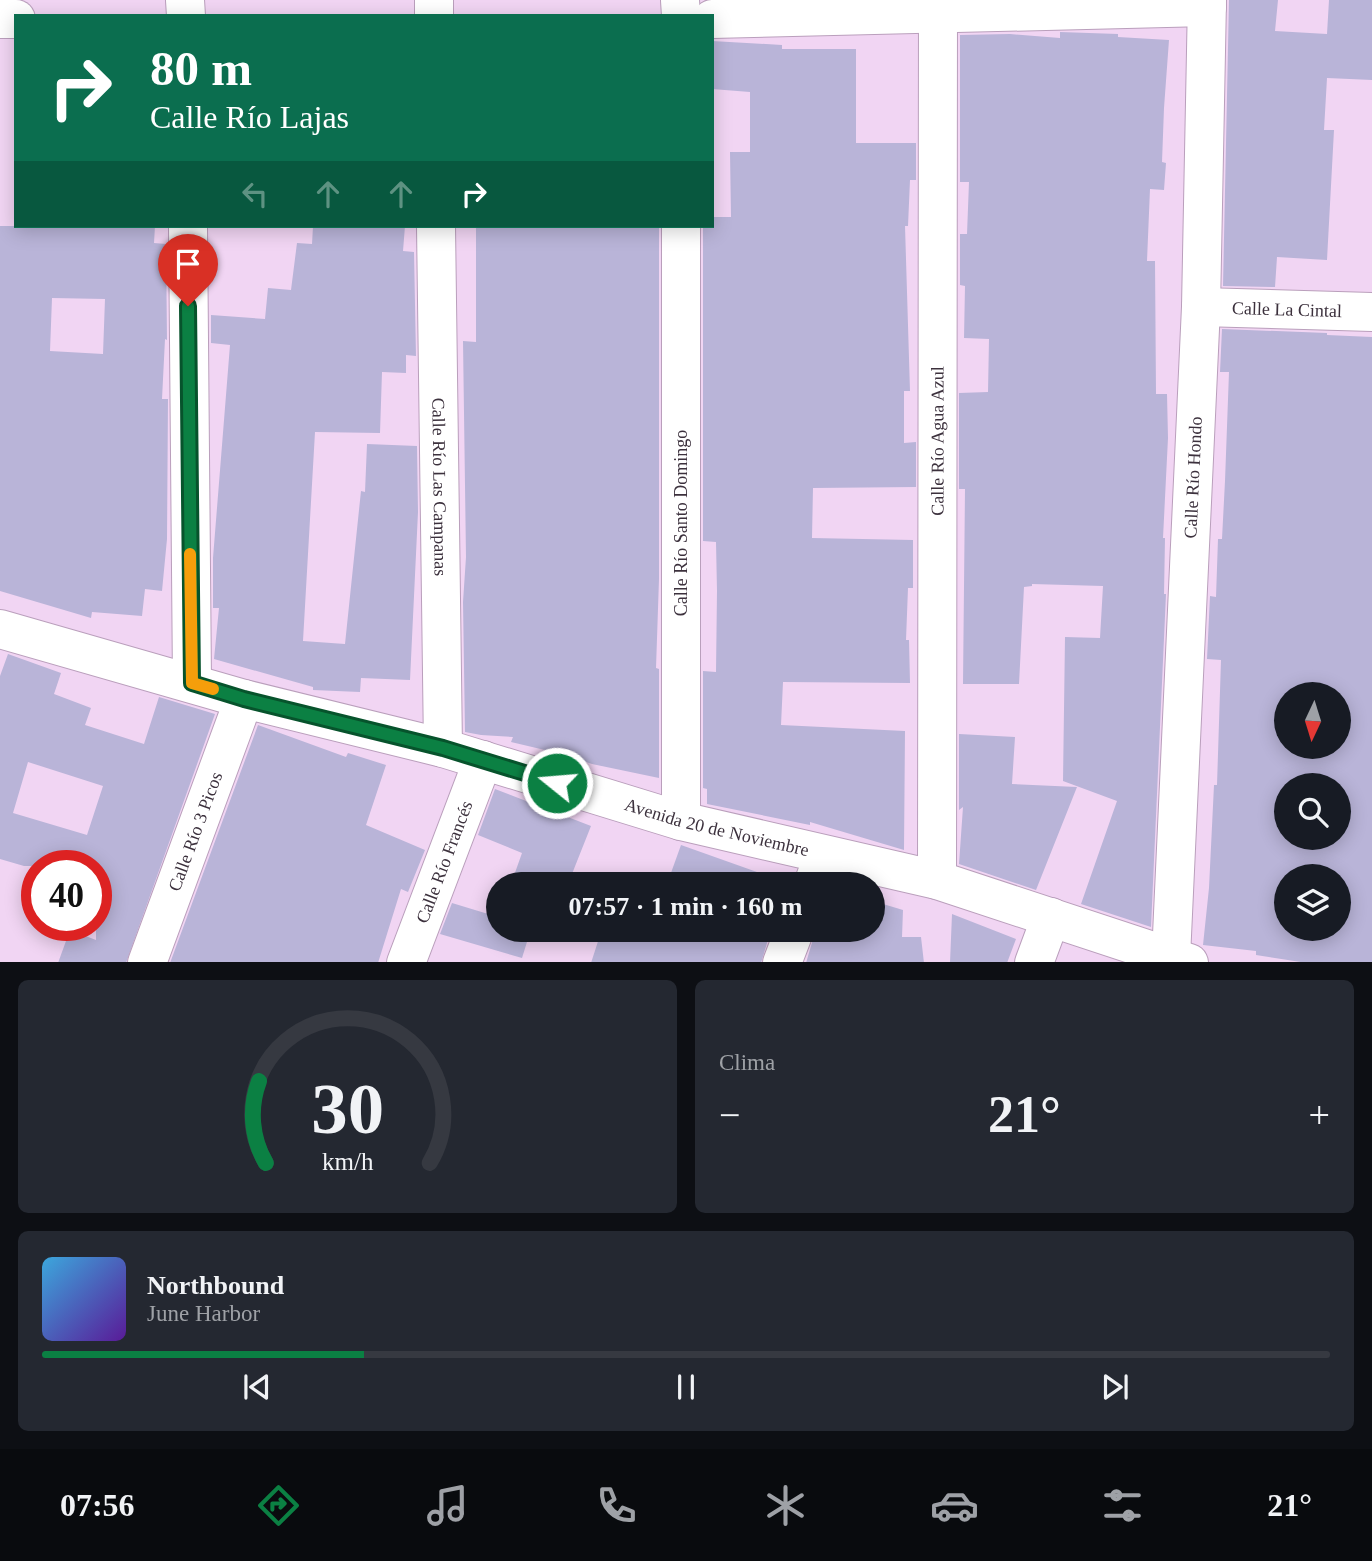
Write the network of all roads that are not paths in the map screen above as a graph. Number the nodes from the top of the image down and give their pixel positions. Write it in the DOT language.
graph roads {
  1 [pos="1207,3"];
  2 [pos="938,6"];
  3 [pos="714,19"];
  4 [pos="188,228"];
  5 [pos="436,228"];
  6 [pos="681,228"];
  7 [pos="1201,307"];
  8 [pos="1372,312"];
  9 [pos="0,629"];
  10 [pos="192,683"];
  11 [pos="244,699"];
  12 [pos="443,748"];
  13 [pos="483,761"];
  14 [pos="681,821"];
  15 [pos="818,870"];
  16 [pos="937,880"];
  17 [pos="1051,916"];
  18 [pos="790,942"];
  19 [pos="1180,960"];
  20 [pos="147,962"];
  21 [pos="406,962"];
  22 [pos="782,962"];
  23 [pos="1034,962"];
  1 -- 2 [label="street"];
  1 -- 7 [label="street, Calle Río Hondo"];
  2 -- 3 [label="street"];
  2 -- 16 [label="street, Calle Río Agua Azul"];
  4 -- 10 [label="street"];
  5 -- 12 [label="street, Calle Río Las Campanas"];
  6 -- 14 [label="street, Calle Río Santo Domingo"];
  7 -- 8 [label="street, Calle La Cintal"];
  7 -- 19 [label="street, Calle Río Hondo"];
  9 -- 10 [label="street, Avenida 20 de Noviembre"];
  10 -- 11 [label="street, Avenida 20 de Noviembre"];
  11 -- 12 [label="street, Avenida 20 de Noviembre"];
  11 -- 20 [label="street, Calle Río 3 Picos"];
  12 -- 13 [label="street, Avenida 20 de Noviembre"];
  13 -- 14 [label="street, Avenida 20 de Noviembre"];
  13 -- 21 [label="street, Calle Río Francés"];
  14 -- 15 [label="street, Avenida 20 de Noviembre"];
  15 -- 16 [label="street, Avenida 20 de Noviembre"];
  16 -- 17 [label="street, Avenida 20 de Noviembre"];
  17 -- 19 [label="street, Avenida 20 de Noviembre"];
  17 -- 23 [label="street"];
  18 -- 22 [label="street"];
}
